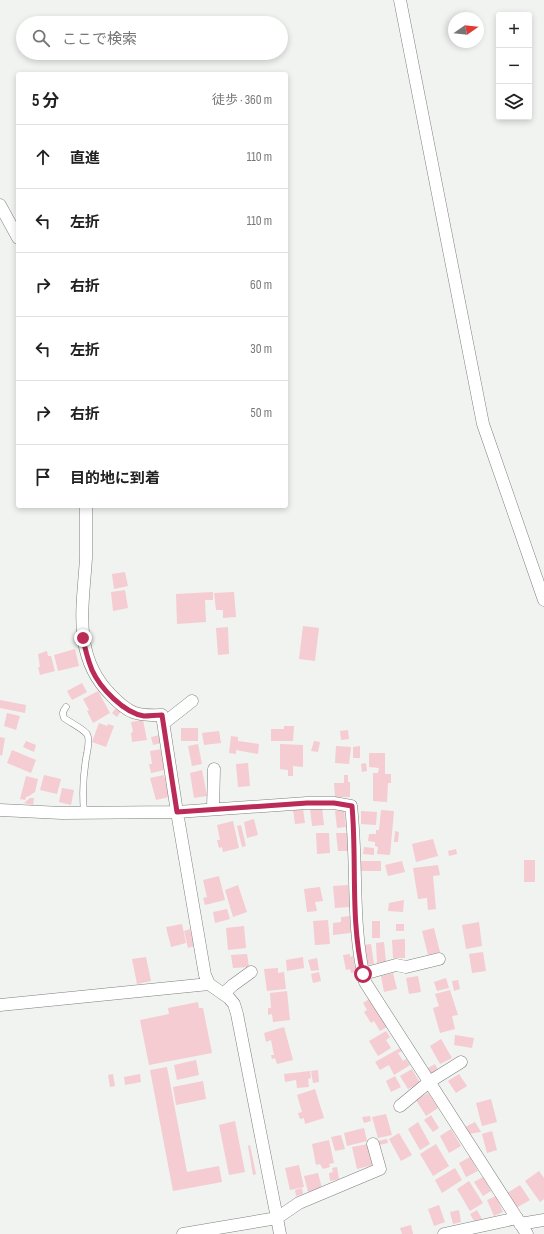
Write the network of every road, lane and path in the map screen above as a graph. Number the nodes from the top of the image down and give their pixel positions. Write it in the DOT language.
graph roads {
  1 [pos="400,0"];
  2 [pos="0,205"];
  3 [pos="16,234"];
  4 [pos="86,508"];
  5 [pos="544,600"];
  6 [pos="192,701"];
  7 [pos="66,707"];
  8 [pos="164,723"];
  9 [pos="214,769"];
  10 [pos="213,809"];
  11 [pos="0,810"];
  12 [pos="84,812"];
  13 [pos="177,812"];
  14 [pos="439,960"];
  15 [pos="251,972"];
  16 [pos="363,974"];
  17 [pos="210,984"];
  18 [pos="223,994"];
  19 [pos="0,1005"];
  20 [pos="461,1062"];
  21 [pos="429,1082"];
  22 [pos="400,1106"];
  23 [pos="373,1144"];
  24 [pos="277,1218"];
  25 [pos="544,1220"];
  26 [pos="521,1225"];
  27 [pos="183,1234"];
  28 [pos="280,1234"];
  29 [pos="444,1234"];
  1 -- 5 [label="street"];
  2 -- 3 [label="street"];
  4 -- 8 [label="street"];
  6 -- 8 [label="street"];
  7 -- 12 [label="lane"];
  8 -- 13 [label="street"];
  9 -- 10 [label="street"];
  10 -- 13 [label="street"];
  10 -- 16 [label="street"];
  11 -- 12 [label="street"];
  12 -- 13 [label="street"];
  13 -- 17 [label="street"];
  14 -- 16 [label="street"];
  15 -- 18 [label="street"];
  16 -- 21 [label="street"];
  17 -- 18 [label="street"];
  17 -- 19 [label="street"];
  18 -- 24 [label="street"];
  20 -- 21 [label="street"];
  21 -- 22 [label="street"];
  21 -- 26 [label="street"];
  23 -- 24 [label="street"];
  24 -- 27 [label="street"];
  24 -- 28 [label="street"];
  25 -- 26 [label="street"];
  26 -- 29 [label="street"];
}
